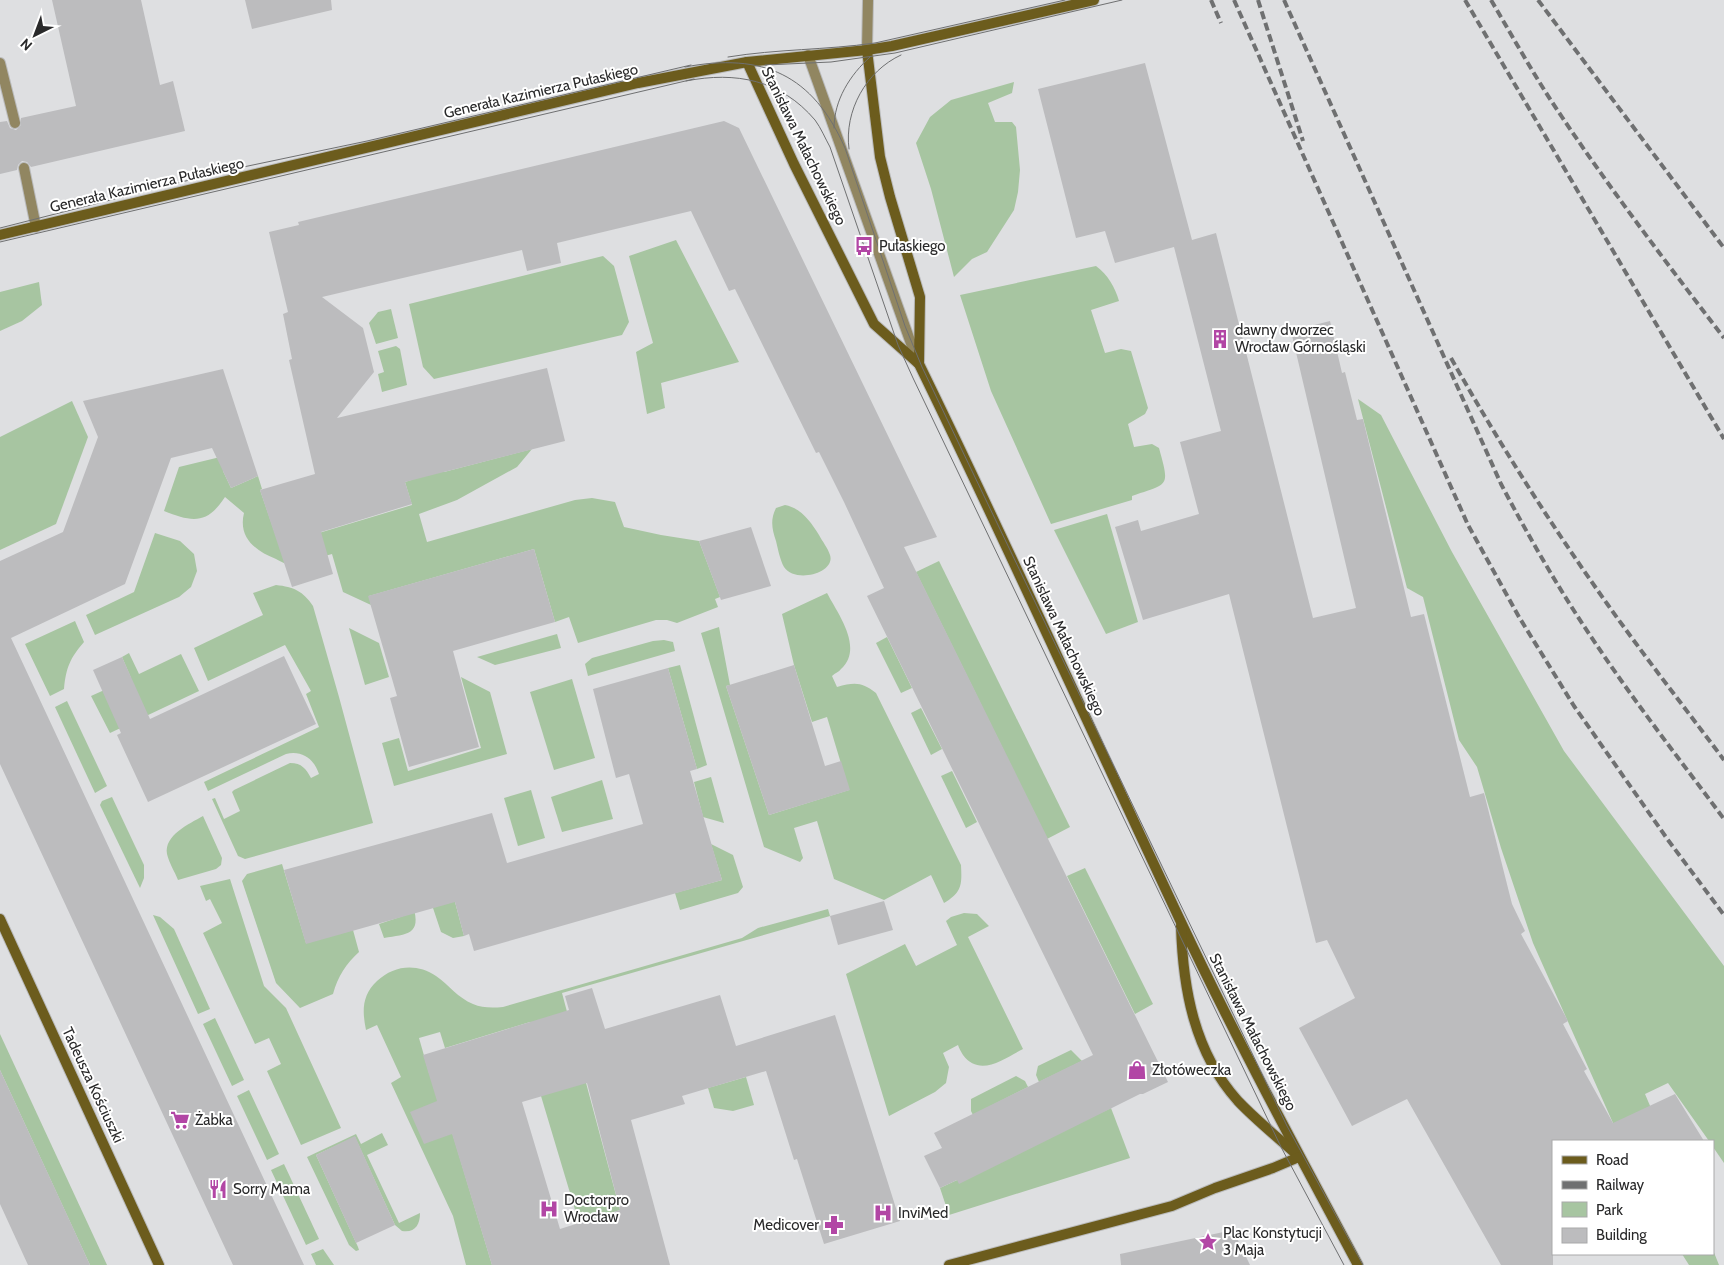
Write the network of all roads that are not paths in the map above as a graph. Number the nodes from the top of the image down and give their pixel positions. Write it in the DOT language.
graph roads {
  1 [pos="868,0"];
  2 [pos="1094,0"];
  3 [pos="867,50"];
  4 [pos="808,55"];
  5 [pos="746,62"];
  6 [pos="0,63"];
  7 [pos="15,123"];
  8 [pos="24,168"];
  9 [pos="36,226"];
  10 [pos="0,235"];
  11 [pos="919,364"];
  12 [pos="0,918"];
  13 [pos="1180,921"];
  14 [pos="1299,1157"];
  15 [pos="159,1265"];
  16 [pos="949,1265"];
  17 [pos="1358,1265"];
  1 -- 3 [label="street"];
  2 -- 3 [label="street, Generała Kazimierza Pułaskiego"];
  3 -- 4 [label="street, Generała Kazimierza Pułaskiego"];
  3 -- 11 [label="street, Stanisława Małachowskiego"];
  4 -- 5 [label="street, Generała Kazimierza Pułaskiego"];
  4 -- 11 [label="street"];
  5 -- 9 [label="street, Generała Kazimierza Pułaskiego"];
  5 -- 11 [label="street, Stanisława Małachowskiego"];
  6 -- 7 [label="street"];
  8 -- 9 [label="street"];
  9 -- 10 [label="street, Generała Kazimierza Pułaskiego"];
  11 -- 13 [label="street, Stanisława Małachowskiego"];
  12 -- 15 [label="street, Tadeusza Kościuszki"];
  13 -- 14 [label="street, Stanisława Małachowskiego"];
  13 -- 14 [label="street, Stanisława Małachowskiego"];
  14 -- 16 [label="street"];
  14 -- 17 [label="street, Stanisława Małachowskiego"];
}
